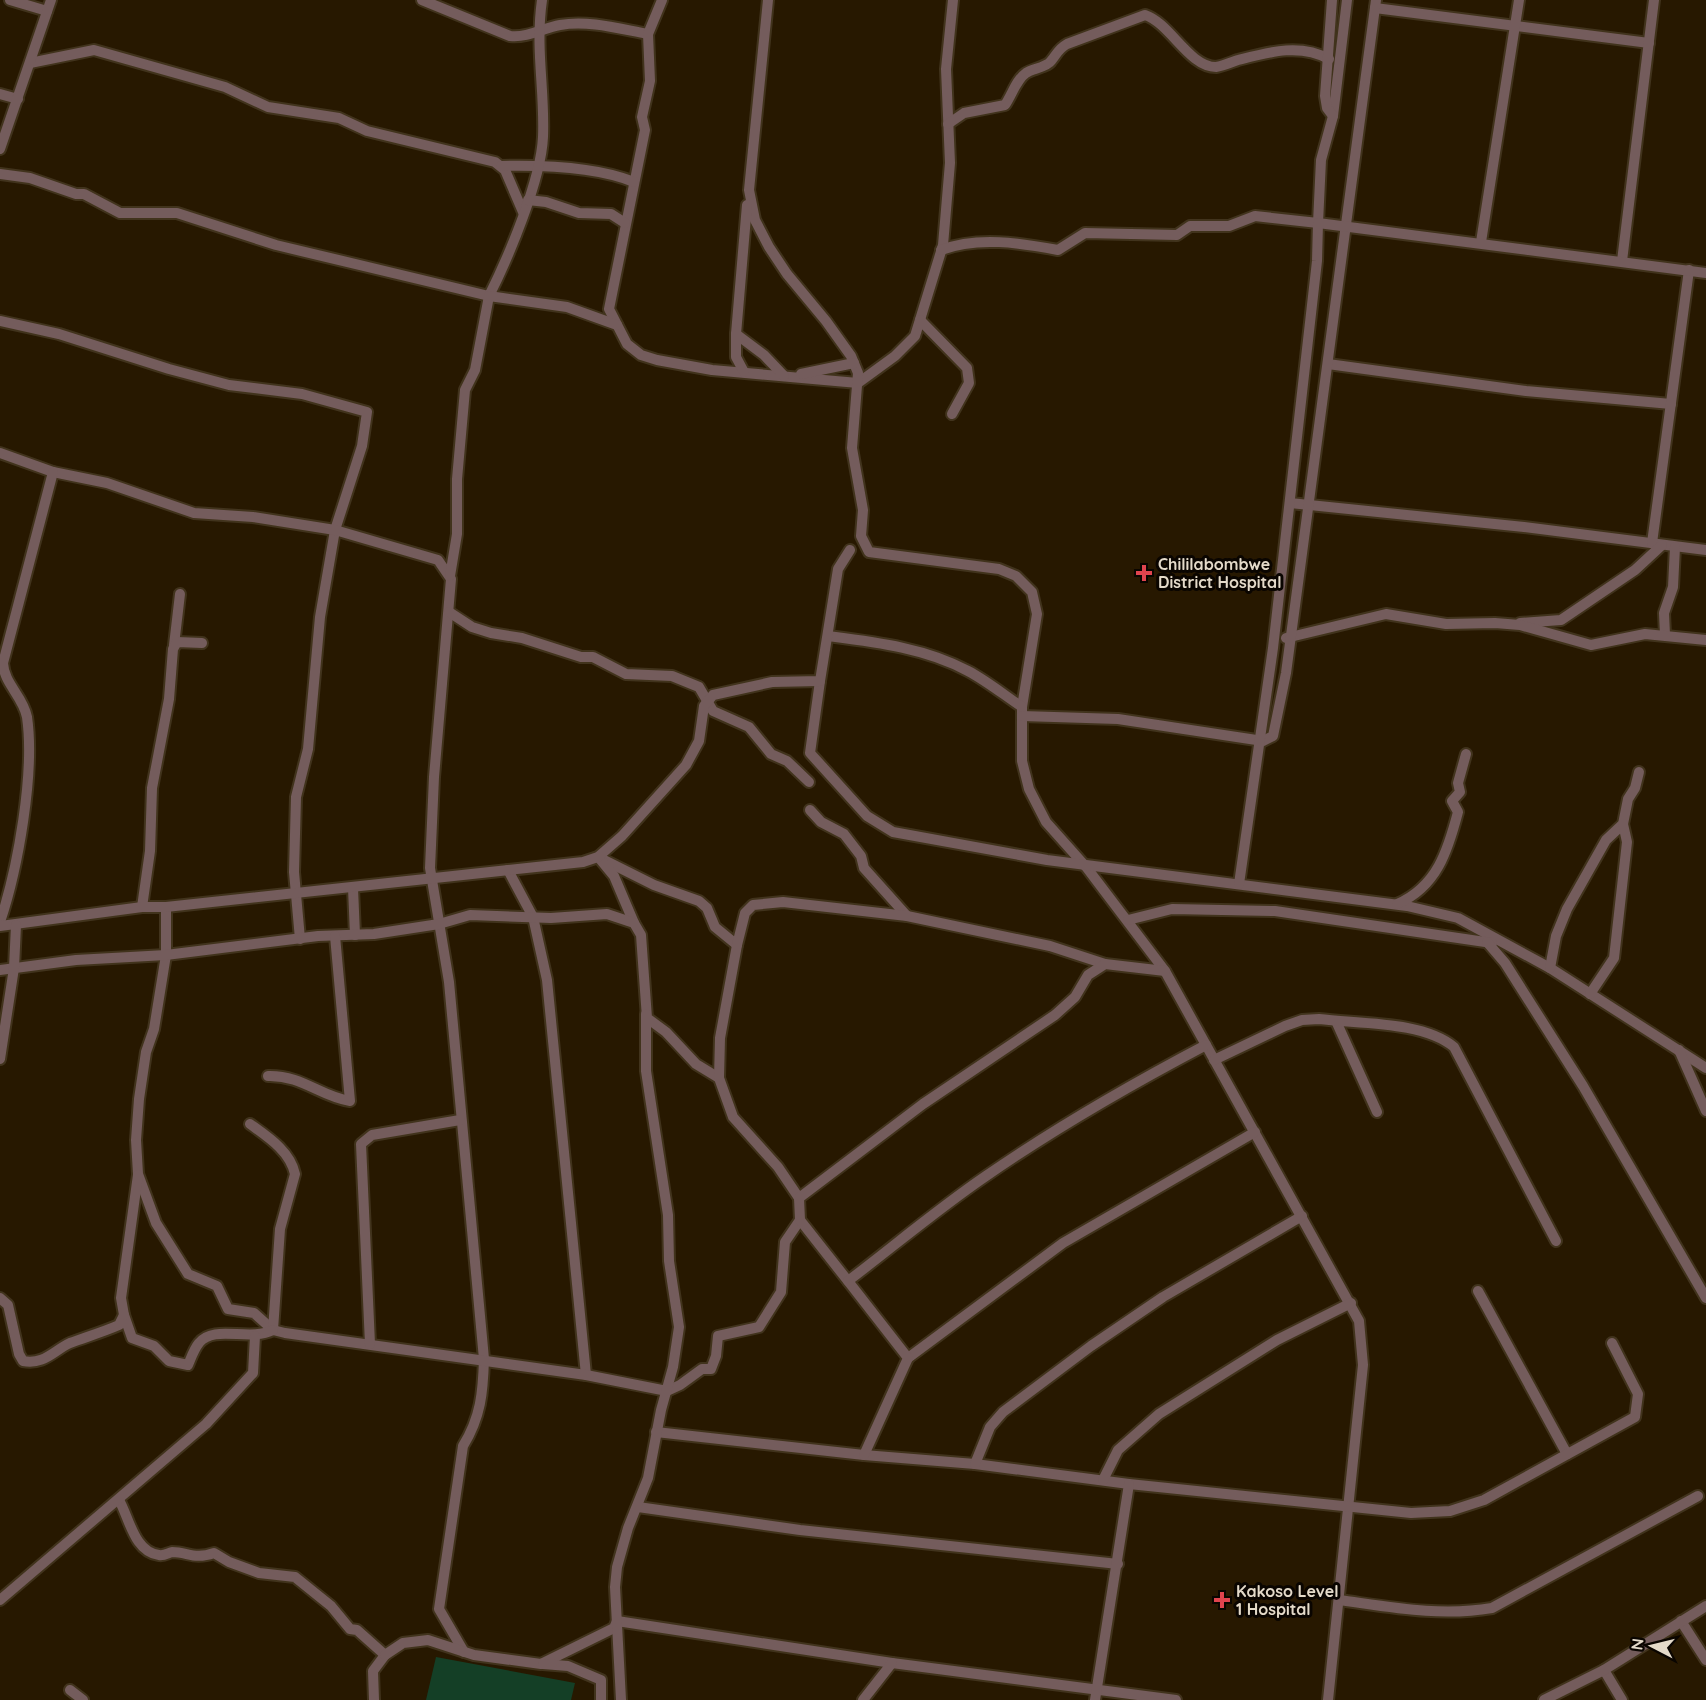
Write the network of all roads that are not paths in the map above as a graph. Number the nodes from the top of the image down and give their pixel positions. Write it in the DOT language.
graph roads {
  1 [pos="10,0"];
  2 [pos="422,0"];
  3 [pos="542,0"];
  4 [pos="662,0"];
  5 [pos="761,0"];
  6 [pos="953,0"];
  7 [pos="1332,0"];
  8 [pos="1347,0"];
  9 [pos="1519,0"];
  10 [pos="1654,0"];
  11 [pos="1376,4"];
  12 [pos="767,5"];
  13 [pos="49,6"];
  14 [pos="1515,26"];
  15 [pos="538,32"];
  16 [pos="648,34"];
  17 [pos="1649,43"];
  18 [pos="1329,58"];
  19 [pos="30,63"];
  20 [pos="0,94"];
  21 [pos="18,99"];
  22 [pos="1333,116"];
  23 [pos="948,124"];
  24 [pos="0,149"];
  25 [pos="539,165"];
  26 [pos="501,166"];
  27 [pos="0,174"];
  28 [pos="634,182"];
  29 [pos="749,190"];
  30 [pos="528,200"];
  31 [pos="523,212"];
  32 [pos="624,223"];
  33 [pos="1318,223"];
  34 [pos="1346,226"];
  35 [pos="1481,242"];
  36 [pos="941,250"];
  37 [pos="1622,261"];
  38 [pos="1689,270"];
  39 [pos="1706,273"];
  40 [pos="489,296"];
  41 [pos="920,320"];
  42 [pos="0,321"];
  43 [pos="617,325"];
  44 [pos="736,334"];
  45 [pos="854,363"];
  46 [pos="1328,364"];
  47 [pos="744,372"];
  48 [pos="786,376"];
  49 [pos="858,383"];
  50 [pos="1671,404"];
  51 [pos="952,414"];
  52 [pos="0,453"];
  53 [pos="53,472"];
  54 [pos="1290,503"];
  55 [pos="1308,506"];
  56 [pos="335,530"];
  57 [pos="1657,544"];
  58 [pos="1675,546"];
  59 [pos="850,550"];
  60 [pos="1706,550"];
  61 [pos="450,577"];
  62 [pos="180,594"];
  63 [pos="449,612"];
  64 [pos="1505,624"];
  65 [pos="1665,635"];
  66 [pos="828,636"];
  67 [pos="1291,636"];
  68 [pos="1706,639"];
  69 [pos="202,643"];
  70 [pos="174,645"];
  71 [pos="1274,648"];
  72 [pos="820,681"];
  73 [pos="708,700"];
  74 [pos="1022,711"];
  75 [pos="1260,741"];
  76 [pos="1466,754"];
  77 [pos="1639,772"];
  78 [pos="809,782"];
  79 [pos="810,810"];
  80 [pos="1623,824"];
  81 [pos="598,857"];
  82 [pos="1084,864"];
  83 [pos="508,870"];
  84 [pos="432,880"];
  85 [pos="1239,884"];
  86 [pos="353,888"];
  87 [pos="295,893"];
  88 [pos="1396,904"];
  89 [pos="142,907"];
  90 [pos="166,907"];
  91 [pos="907,916"];
  92 [pos="533,917"];
  93 [pos="1128,920"];
  94 [pos="634,923"];
  95 [pos="0,924"];
  96 [pos="16,924"];
  97 [pos="439,924"];
  98 [pos="355,935"];
  99 [pos="335,936"];
  100 [pos="300,939"];
  101 [pos="1486,942"];
  102 [pos="737,945"];
  103 [pos="1510,946"];
  104 [pos="166,955"];
  105 [pos="1105,964"];
  106 [pos="14,968"];
  107 [pos="1550,968"];
  108 [pos="0,970"];
  109 [pos="1165,971"];
  110 [pos="1590,994"];
  111 [pos="646,1014"];
  112 [pos="1336,1021"];
  113 [pos="1206,1046"];
  114 [pos="1679,1050"];
  115 [pos="0,1059"];
  116 [pos="1214,1060"];
  117 [pos="1706,1068"];
  118 [pos="268,1076"];
  119 [pos="719,1078"];
  120 [pos="1706,1111"];
  121 [pos="1377,1112"];
  122 [pos="460,1120"];
  123 [pos="250,1124"];
  124 [pos="1255,1132"];
  125 [pos="138,1174"];
  126 [pos="799,1198"];
  127 [pos="1302,1216"];
  128 [pos="800,1220"];
  129 [pos="1556,1241"];
  130 [pos="848,1281"];
  131 [pos="1478,1291"];
  132 [pos="0,1298"];
  133 [pos="1706,1298"];
  134 [pos="1351,1303"];
  135 [pos="124,1315"];
  136 [pos="273,1330"];
  137 [pos="255,1336"];
  138 [pos="1612,1343"];
  139 [pos="370,1344"];
  140 [pos="908,1358"];
  141 [pos="484,1359"];
  142 [pos="586,1375"];
  143 [pos="667,1391"];
  144 [pos="656,1432"];
  145 [pos="1567,1454"];
  146 [pos="864,1455"];
  147 [pos="975,1464"];
  148 [pos="1103,1480"];
  149 [pos="1129,1484"];
  150 [pos="1698,1497"];
  151 [pos="119,1500"];
  152 [pos="638,1507"];
  153 [pos="1348,1508"];
  154 [pos="1118,1564"];
  155 [pos="0,1600"];
  156 [pos="1339,1600"];
  157 [pos="1706,1606"];
  158 [pos="617,1621"];
  159 [pos="1681,1621"];
  160 [pos="464,1652"];
  161 [pos="385,1655"];
  162 [pos="1706,1660"];
  163 [pos="892,1663"];
  164 [pos="541,1664"];
  165 [pos="1604,1670"];
  166 [pos="70,1690"];
  167 [pos="1095,1695"];
  168 [pos="83,1700"];
  169 [pos="374,1700"];
  170 [pos="601,1700"];
  171 [pos="621,1700"];
  172 [pos="863,1700"];
  173 [pos="1176,1700"];
  174 [pos="1329,1700"];
  175 [pos="1544,1700"];
  176 [pos="1622,1700"];
  1 -- 13 [label="street"];
  2 -- 15 [label="street"];
  3 -- 15 [label="street"];
  4 -- 16 [label="street"];
  5 -- 12 [label="street"];
  6 -- 23 [label="street"];
  7 -- 18 [label="street"];
  8 -- 22 [label="street"];
  9 -- 14 [label="street"];
  10 -- 17 [label="street"];
  11 -- 14 [label="street"];
  11 -- 34 [label="street"];
  12 -- 29 [label="street"];
  13 -- 19 [label="street"];
  14 -- 17 [label="street"];
  14 -- 35 [label="street"];
  15 -- 16 [label="street"];
  15 -- 25 [label="street"];
  16 -- 28 [label="street"];
  17 -- 37 [label="street"];
  18 -- 22 [label="street"];
  18 -- 23 [label="street"];
  19 -- 21 [label="street"];
  19 -- 26 [label="street"];
  20 -- 21 [label="street"];
  21 -- 24 [label="street"];
  22 -- 33 [label="street"];
  23 -- 36 [label="street"];
  25 -- 26 [label="street"];
  25 -- 28 [label="street"];
  25 -- 30 [label="street"];
  26 -- 31 [label="street"];
  27 -- 40 [label="street"];
  28 -- 32 [label="street"];
  29 -- 44 [label="street"];
  29 -- 45 [label="street"];
  30 -- 31 [label="street"];
  30 -- 32 [label="street"];
  31 -- 40 [label="street"];
  32 -- 43 [label="street"];
  33 -- 34 [label="street"];
  33 -- 36 [label="street"];
  33 -- 54 [label="street"];
  34 -- 35 [label="street"];
  34 -- 46 [label="street"];
  35 -- 37 [label="street"];
  36 -- 41 [label="street"];
  37 -- 38 [label="street"];
  38 -- 39 [label="street"];
  38 -- 50 [label="street"];
  40 -- 43 [label="street"];
  40 -- 61 [label="street"];
  41 -- 49 [label="street"];
  41 -- 51 [label="street"];
  42 -- 56 [label="street"];
  43 -- 47 [label="street"];
  44 -- 47 [label="street"];
  44 -- 48 [label="street"];
  45 -- 48 [label="street"];
  45 -- 49 [label="street"];
  46 -- 50 [label="street"];
  46 -- 55 [label="street"];
  47 -- 48 [label="street"];
  48 -- 49 [label="street"];
  49 -- 74 [label="street"];
  50 -- 57 [label="street"];
  52 -- 53 [label="street"];
  53 -- 56 [label="street"];
  53 -- 95 [label="street"];
  54 -- 55 [label="street"];
  54 -- 71 [label="street"];
  55 -- 57 [label="street"];
  55 -- 67 [label="street"];
  56 -- 61 [label="street"];
  56 -- 87 [label="street"];
  57 -- 58 [label="street"];
  57 -- 64 [label="street"];
  58 -- 60 [label="street"];
  58 -- 65 [label="street"];
  59 -- 66 [label="street"];
  61 -- 63 [label="street"];
  62 -- 70 [label="street"];
  63 -- 73 [label="street"];
  63 -- 84 [label="street"];
  64 -- 65 [label="street"];
  64 -- 67 [label="street"];
  65 -- 68 [label="street"];
  66 -- 72 [label="street"];
  66 -- 74 [label="street"];
  67 -- 71 [label="street"];
  67 -- 75 [label="street"];
  69 -- 70 [label="street"];
  70 -- 89 [label="street"];
  71 -- 75 [label="street"];
  72 -- 73 [label="street"];
  72 -- 82 [label="street"];
  73 -- 78 [label="street"];
  73 -- 81 [label="street"];
  74 -- 75 [label="street"];
  74 -- 82 [label="street"];
  75 -- 85 [label="street"];
  76 -- 88 [label="street"];
  77 -- 80 [label="street"];
  79 -- 91 [label="street"];
  80 -- 107 [label="street"];
  80 -- 110 [label="street"];
  81 -- 83 [label="street"];
  81 -- 94 [label="street"];
  81 -- 102 [label="street"];
  82 -- 85 [label="street"];
  82 -- 93 [label="street"];
  83 -- 84 [label="street"];
  83 -- 92 [label="street"];
  84 -- 86 [label="street"];
  84 -- 97 [label="street"];
  85 -- 88 [label="street"];
  86 -- 87 [label="street"];
  86 -- 98 [label="street"];
  87 -- 90 [label="street"];
  87 -- 100 [label="street"];
  88 -- 103 [label="street"];
  89 -- 90 [label="street"];
  89 -- 96 [label="street"];
  90 -- 104 [label="street"];
  91 -- 102 [label="street"];
  91 -- 105 [label="street"];
  92 -- 94 [label="street"];
  92 -- 97 [label="street"];
  92 -- 142 [label="street"];
  93 -- 101 [label="street"];
  93 -- 109 [label="street"];
  94 -- 111 [label="street"];
  95 -- 96 [label="street"];
  96 -- 106 [label="street"];
  97 -- 98 [label="street"];
  97 -- 122 [label="street"];
  98 -- 99 [label="street"];
  99 -- 100 [label="street"];
  99 -- 118 [label="street"];
  100 -- 104 [label="street"];
  101 -- 103 [label="street"];
  101 -- 133 [label="street"];
  102 -- 119 [label="street"];
  103 -- 107 [label="street"];
  104 -- 106 [label="street"];
  104 -- 125 [label="street"];
  105 -- 109 [label="street"];
  105 -- 126 [label="street"];
  106 -- 108 [label="street"];
  106 -- 115 [label="street"];
  107 -- 110 [label="street"];
  109 -- 113 [label="street"];
  110 -- 114 [label="street"];
  111 -- 119 [label="street"];
  111 -- 143 [label="street"];
  112 -- 116 [label="street"];
  112 -- 121 [label="street"];
  112 -- 129 [label="street"];
  113 -- 116 [label="street"];
  113 -- 130 [label="street"];
  114 -- 117 [label="street"];
  114 -- 120 [label="street"];
  116 -- 124 [label="street"];
  119 -- 126 [label="street"];
  122 -- 139 [label="street"];
  122 -- 141 [label="street"];
  123 -- 136 [label="street"];
  124 -- 127 [label="street"];
  124 -- 140 [label="street"];
  125 -- 135 [label="street"];
  125 -- 136 [label="street"];
  126 -- 128 [label="street"];
  127 -- 134 [label="street"];
  127 -- 147 [label="street"];
  128 -- 130 [label="street"];
  128 -- 143 [label="street"];
  130 -- 140 [label="street"];
  131 -- 145 [label="street"];
  132 -- 135 [label="street"];
  134 -- 148 [label="street"];
  134 -- 153 [label="street"];
  135 -- 137 [label="street"];
  136 -- 137 [label="street"];
  136 -- 139 [label="street"];
  137 -- 151 [label="street"];
  138 -- 145 [label="street"];
  139 -- 141 [label="street"];
  140 -- 146 [label="street"];
  141 -- 142 [label="street"];
  141 -- 160 [label="street"];
  142 -- 143 [label="street"];
  143 -- 144 [label="street"];
  144 -- 146 [label="street"];
  144 -- 152 [label="street"];
  145 -- 153 [label="street"];
  146 -- 147 [label="street"];
  147 -- 148 [label="street"];
  148 -- 149 [label="street"];
  149 -- 153 [label="street"];
  149 -- 154 [label="street"];
  150 -- 156 [label="street"];
  151 -- 155 [label="street"];
  151 -- 161 [label="street"];
  152 -- 154 [label="street"];
  152 -- 158 [label="street"];
  153 -- 156 [label="street"];
  154 -- 167 [label="street"];
  156 -- 174 [label="street"];
  157 -- 159 [label="street"];
  158 -- 163 [label="street"];
  158 -- 164 [label="street"];
  158 -- 171 [label="street"];
  159 -- 162 [label="street"];
  159 -- 165 [label="street"];
  160 -- 161 [label="street"];
  160 -- 164 [label="street"];
  161 -- 169 [label="street"];
  163 -- 167 [label="street"];
  163 -- 172 [label="street"];
  164 -- 170 [label="street"];
  165 -- 175 [label="street"];
  165 -- 176 [label="street"];
  166 -- 168 [label="street"];
  167 -- 173 [label="street"];
}
